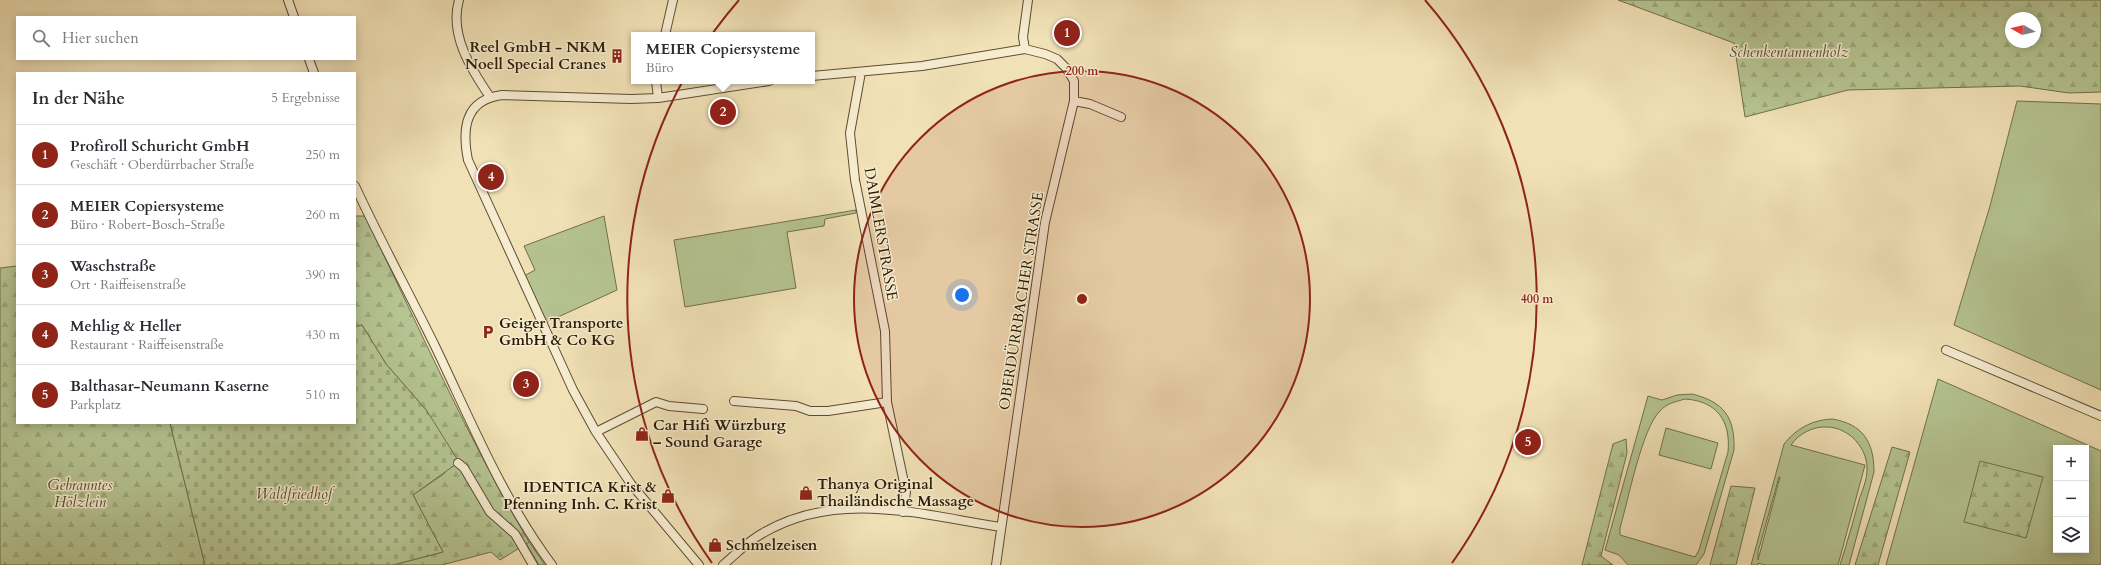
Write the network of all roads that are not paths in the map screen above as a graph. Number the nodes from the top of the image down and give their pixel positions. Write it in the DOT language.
graph roads {
  1 [pos="288,0"];
  2 [pos="459,0"];
  3 [pos="673,0"];
  4 [pos="1028,0"];
  5 [pos="294,16"];
  6 [pos="666,32"];
  7 [pos="1025,49"];
  8 [pos="309,60"];
  9 [pos="314,72"];
  10 [pos="861,72"];
  11 [pos="815,76"];
  12 [pos="656,84"];
  13 [pos="749,84"];
  14 [pos="490,97"];
  15 [pos="658,98"];
  16 [pos="1074,101"];
  17 [pos="1121,117"];
  18 [pos="356,188"];
  19 [pos="1946,350"];
  20 [pos="734,400"];
  21 [pos="888,402"];
  22 [pos="704,409"];
  23 [pos="2101,416"];
  24 [pos="596,432"];
  25 [pos="458,464"];
  26 [pos="903,512"];
  27 [pos="1001,528"];
  28 [pos="533,565"];
  29 [pos="552,565"];
  30 [pos="699,565"];
  31 [pos="723,565"];
  32 [pos="996,565"];
  1 -- 5 [label="street"];
  2 -- 14 [label="street"];
  3 -- 6 [label="street"];
  4 -- 7 [label="street"];
  7 -- 10 [label="street"];
  7 -- 16 [label="street, OBERDÜRRBACHER STRASSE"];
  8 -- 9 [label="street"];
  10 -- 11 [label="street"];
  10 -- 21 [label="street, DAIMLERSTRASSE"];
  12 -- 15 [label="street"];
  13 -- 15 [label="street"];
  14 -- 15 [label="street"];
  14 -- 24 [label="street"];
  16 -- 17 [label="street"];
  16 -- 27 [label="street, OBERDÜRRBACHER STRASSE"];
  18 -- 29 [label="street"];
  19 -- 23 [label="street"];
  20 -- 21 [label="street"];
  21 -- 26 [label="street, DAIMLERSTRASSE"];
  22 -- 24 [label="street"];
  24 -- 30 [label="street"];
  25 -- 28 [label="street"];
  26 -- 27 [label="street"];
  26 -- 31 [label="street"];
  27 -- 32 [label="street, OBERDÜRRBACHER STRASSE"];
}
